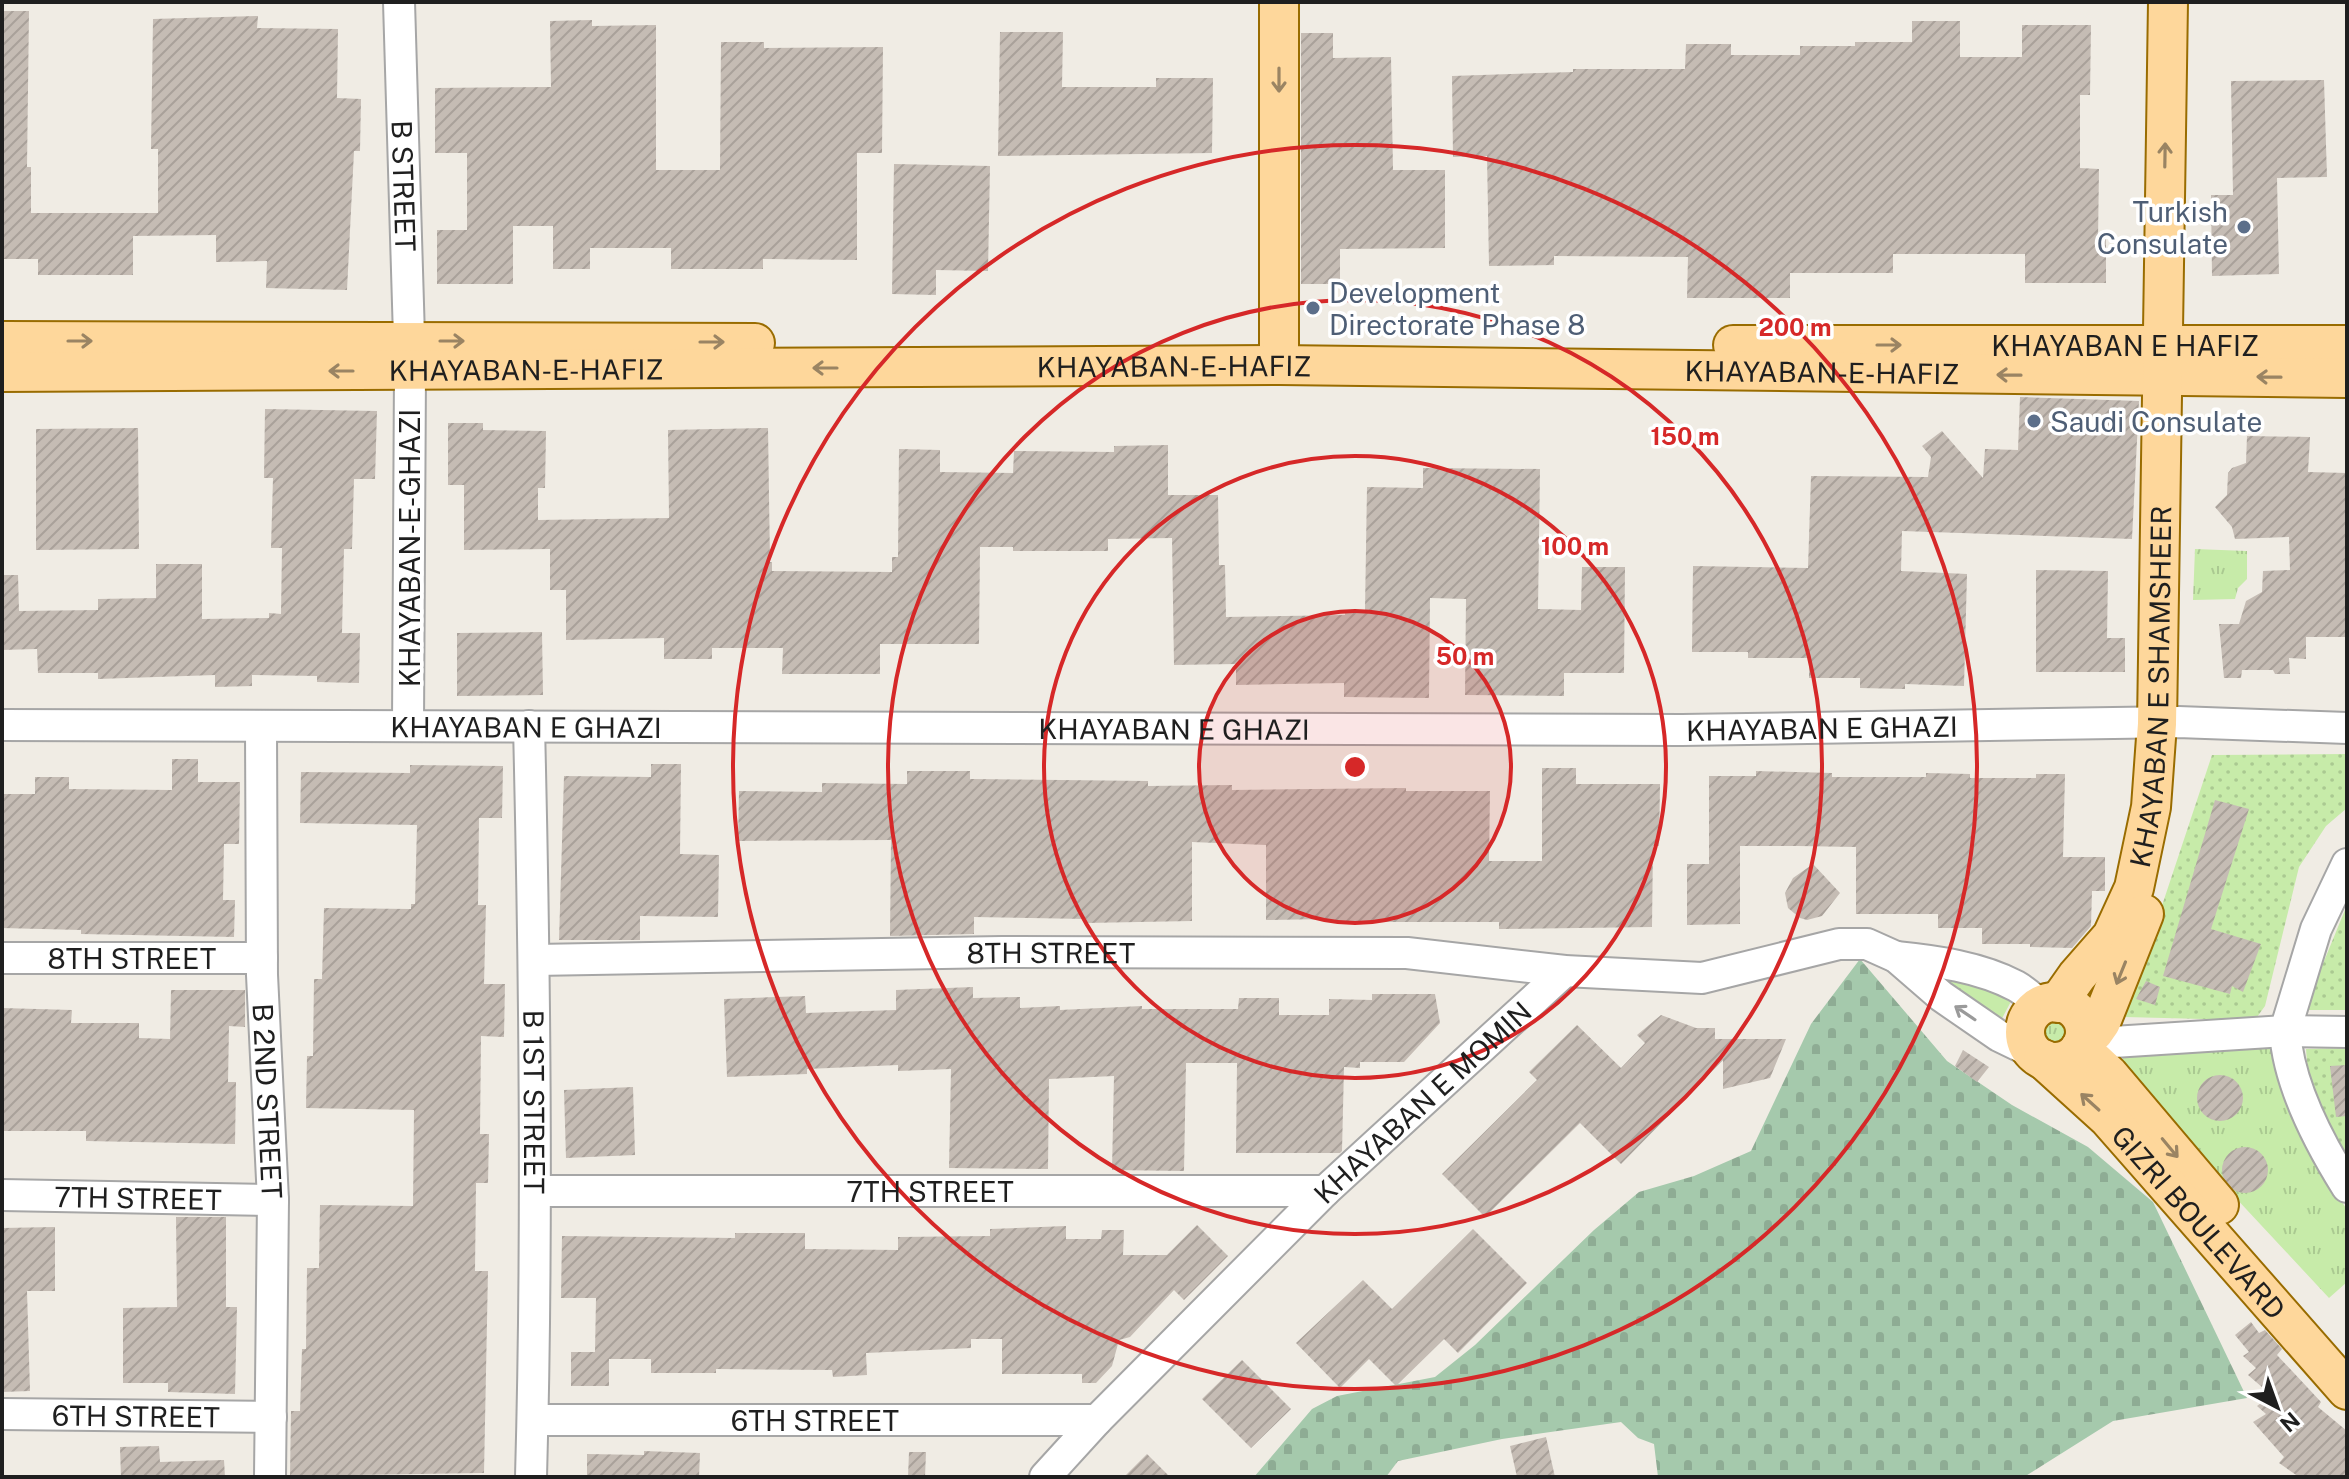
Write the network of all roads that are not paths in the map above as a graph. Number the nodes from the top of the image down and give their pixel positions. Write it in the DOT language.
graph roads {
  1 [pos="399,2"];
  2 [pos="1279,2"];
  3 [pos="2168,2"];
  4 [pos="2,341"];
  5 [pos="2347,345"];
  6 [pos="1279,353"];
  7 [pos="409,356"];
  8 [pos="2173,360"];
  9 [pos="2,372"];
  10 [pos="2347,378"];
  11 [pos="2168,723"];
  12 [pos="2,725"];
  13 [pos="408,725"];
  14 [pos="529,726"];
  15 [pos="261,727"];
  16 [pos="2347,728"];
  17 [pos="2347,864"];
  18 [pos="1896,957"];
  19 [pos="2,958"];
  20 [pos="262,958"];
  21 [pos="535,960"];
  22 [pos="1565,971"];
  23 [pos="2050,1004"];
  24 [pos="2285,1031"];
  25 [pos="2347,1032"];
  26 [pos="2082,1044"];
  27 [pos="2037,1056"];
  28 [pos="2347,1187"];
  29 [pos="536,1191"];
  30 [pos="1325,1191"];
  31 [pos="2,1195"];
  32 [pos="273,1200"];
  33 [pos="2347,1356"];
  34 [pos="2347,1390"];
  35 [pos="2,1414"];
  36 [pos="271,1417"];
  37 [pos="533,1420"];
  38 [pos="1097,1420"];
  39 [pos="270,1477"];
  40 [pos="531,1477"];
  41 [pos="1045,1477"];
  1 -- 7 [label="street, B STREET"];
  2 -- 6 [label="main road, one-way"];
  8 -- 3 [label="main road, KHAYABAN E SHAMSHEER, one-way"];
  4 -- 7 [label="main road, KHAYABAN-E-HAFIZ, one-way"];
  5 -- 8 [label="main road, KHAYABAN E HAFIZ"];
  6 -- 7 [label="main road, KHAYABAN-E-HAFIZ"];
  6 -- 8 [label="main road, KHAYABAN E HAFIZ"];
  7 -- 9 [label="main road, KHAYABAN-E-HAFIZ, one-way"];
  7 -- 13 [label="street, KHAYABAN-E-GHAZI"];
  10 -- 8 [label="main road, one-way"];
  8 -- 11 [label="main road, KHAYABAN E SHAMSHEER"];
  11 -- 14 [label="street, KHAYABAN E GHAZI"];
  11 -- 16 [label="street, KHAYABAN E GHAZI"];
  11 -- 23 [label="main road, KHAYABAN E SHAMSHEER"];
  11 -- 26 [label="main road, KHAYABAN E SHAMSHEER, one-way"];
  12 -- 15 [label="street, KHAYABAN E GHAZI"];
  13 -- 14 [label="street, KHAYABAN E GHAZI"];
  13 -- 15 [label="street, KHAYABAN E GHAZI"];
  14 -- 21 [label="street, B 1ST STREET"];
  15 -- 20 [label="street, B 2ND STREET"];
  17 -- 24 [label="street"];
  18 -- 22 [label="street"];
  18 -- 23 [label="street"];
  27 -- 18 [label="street, one-way"];
  19 -- 20 [label="street, 8TH STREET"];
  20 -- 32 [label="street, B 2ND STREET"];
  21 -- 22 [label="street, 8TH STREET"];
  21 -- 29 [label="street, B 1ST STREET"];
  22 -- 30 [label="street, KHAYABAN E MOMIN"];
  23 -- 26 [label="main road"];
  23 -- 27 [label="main road"];
  24 -- 25 [label="street"];
  24 -- 26 [label="street"];
  24 -- 28 [label="street"];
  26 -- 27 [label="main road"];
  26 -- 33 [label="main road, GIZRI BOULEVARD, one-way"];
  34 -- 27 [label="main road, GIZRI BOULEVARD, one-way"];
  29 -- 30 [label="street, 7TH STREET"];
  29 -- 37 [label="street, B 1ST STREET"];
  30 -- 38 [label="street, KHAYABAN E MOMIN"];
  31 -- 32 [label="street, 7TH STREET"];
  32 -- 36 [label="street, B 2ND STREET"];
  35 -- 36 [label="street, 6TH STREET"];
  36 -- 39 [label="street, B 2ND STREET"];
  37 -- 38 [label="street, 6TH STREET"];
  37 -- 40 [label="street, B 1ST STREET"];
  38 -- 41 [label="street, KHAYABAN E MOMIN"];
}
